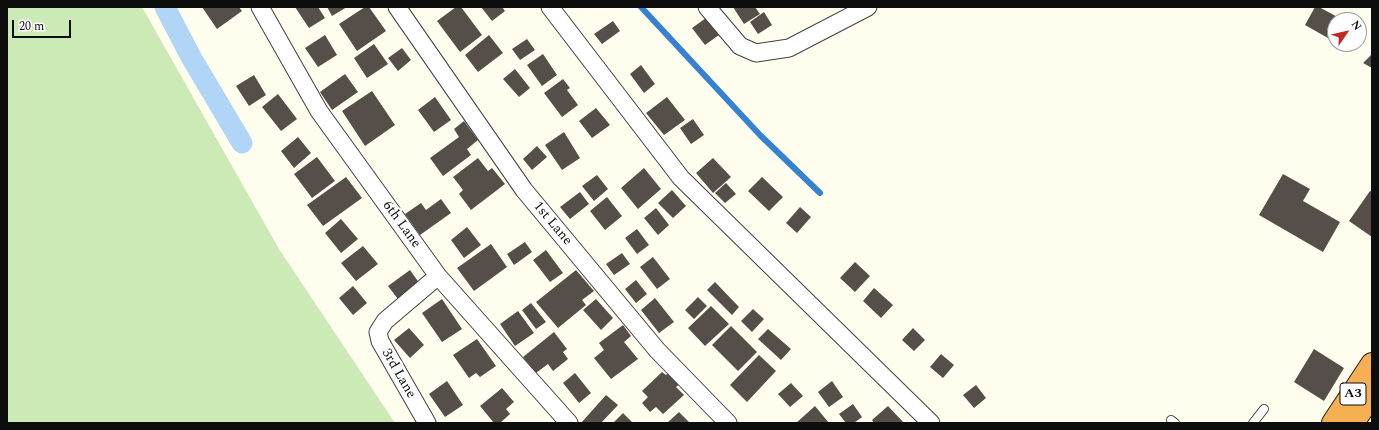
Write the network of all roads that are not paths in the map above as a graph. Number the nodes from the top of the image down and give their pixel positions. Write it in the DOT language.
graph roads {
  1 [pos="260,7"];
  2 [pos="397,7"];
  3 [pos="550,7"];
  4 [pos="707,7"];
  5 [pos="868,7"];
  6 [pos="438,276"];
  7 [pos="1372,364"];
  8 [pos="1372,394"];
  9 [pos="1264,409"];
  10 [pos="427,423"];
  11 [pos="569,423"];
  12 [pos="728,423"];
  13 [pos="931,423"];
  14 [pos="1253,423"];
  15 [pos="1333,423"];
  16 [pos="1353,423"];
  1 -- 6 [label="street, 6th Lane"];
  2 -- 12 [label="street, 1st Lane"];
  3 -- 13 [label="street"];
  4 -- 5 [label="street"];
  6 -- 10 [label="street, 3rd Lane"];
  6 -- 11 [label="street, 6th Lane"];
  7 -- 15 [label="highway, A3"];
  8 -- 16 [label="highway, A3"];
  9 -- 14 [label="lane"];
}
